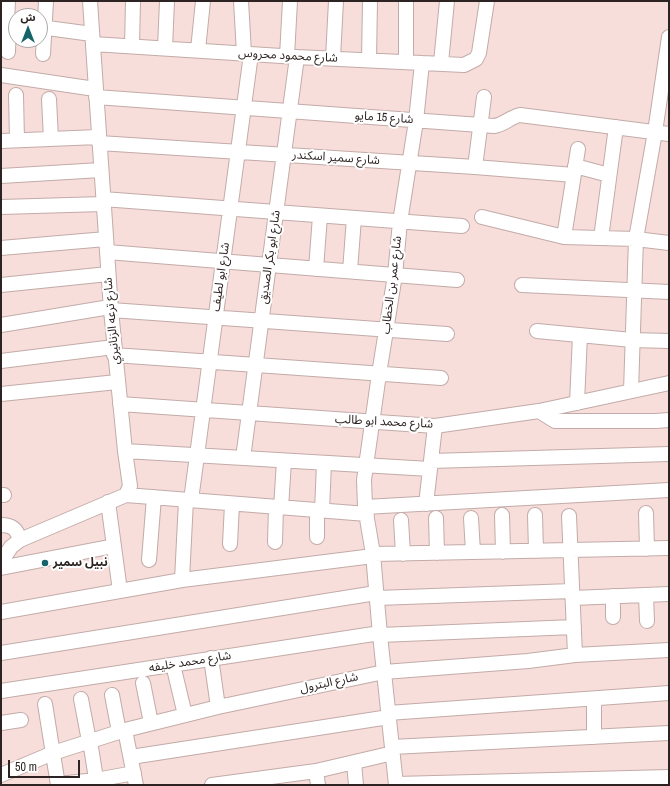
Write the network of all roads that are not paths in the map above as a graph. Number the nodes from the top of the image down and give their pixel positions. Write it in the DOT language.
graph roads {
  1 [pos="90,1"];
  2 [pos="133,1"];
  3 [pos="167,1"];
  4 [pos="203,1"];
  5 [pos="242,1"];
  6 [pos="290,1"];
  7 [pos="336,1"];
  8 [pos="370,1"];
  9 [pos="406,1"];
  10 [pos="447,1"];
  11 [pos="487,1"];
  12 [pos="48,29"];
  13 [pos="92,39"];
  14 [pos="668,45"];
  15 [pos="132,46"];
  16 [pos="8,48"];
  17 [pos="42,48"];
  18 [pos="166,48"];
  19 [pos="198,50"];
  20 [pos="8,52"];
  21 [pos="247,53"];
  22 [pos="42,54"];
  23 [pos="292,56"];
  24 [pos="333,58"];
  25 [pos="368,60"];
  26 [pos="406,62"];
  27 [pos="422,62"];
  28 [pos="441,64"];
  29 [pos="1,75"];
  30 [pos="665,88"];
  31 [pos="96,93"];
  32 [pos="16,95"];
  33 [pos="484,97"];
  34 [pos="50,99"];
  35 [pos="244,108"];
  36 [pos="290,111"];
  37 [pos="416,121"];
  38 [pos="480,125"];
  39 [pos="616,127"];
  40 [pos="662,133"];
  41 [pos="51,139"];
  42 [pos="17,140"];
  43 [pos="98,140"];
  44 [pos="1,141"];
  45 [pos="578,149"];
  46 [pos="238,152"];
  47 [pos="284,155"];
  48 [pos="410,162"];
  49 [pos="475,167"];
  50 [pos="101,170"];
  51 [pos="575,170"];
  52 [pos="1,176"];
  53 [pos="609,176"];
  54 [pos="103,202"];
  55 [pos="1,207"];
  56 [pos="230,209"];
  57 [pos="276,212"];
  58 [pos="320,216"];
  59 [pos="482,217"];
  60 [pos="354,218"];
  61 [pos="400,222"];
  62 [pos="462,226"];
  63 [pos="564,237"];
  64 [pos="600,238"];
  65 [pos="636,239"];
  66 [pos="669,243"];
  67 [pos="106,245"];
  68 [pos="1,248"];
  69 [pos="223,261"];
  70 [pos="269,265"];
  71 [pos="316,269"];
  72 [pos="350,271"];
  73 [pos="108,274"];
  74 [pos="395,275"];
  75 [pos="457,280"];
  76 [pos="1,284"];
  77 [pos="522,285"];
  78 [pos="634,290"];
  79 [pos="669,292"];
  80 [pos="110,309"];
  81 [pos="215,318"];
  82 [pos="262,321"];
  83 [pos="1,325"];
  84 [pos="387,330"];
  85 [pos="537,331"];
  86 [pos="447,334"];
  87 [pos="580,335"];
  88 [pos="632,340"];
  89 [pos="669,341"];
  90 [pos="114,351"];
  91 [pos="1,361"];
  92 [pos="209,362"];
  93 [pos="256,365"];
  94 [pos="379,374"];
  95 [pos="441,378"];
  96 [pos="117,382"];
  97 [pos="669,383"];
  98 [pos="631,391"];
  99 [pos="1,394"];
  100 [pos="577,403"];
  101 [pos="120,404"];
  102 [pos="203,410"];
  103 [pos="539,411"];
  104 [pos="249,413"];
  105 [pos="669,420"];
  106 [pos="372,422"];
  107 [pos="435,426"];
  108 [pos="125,451"];
  109 [pos="669,454"];
  110 [pos="197,455"];
  111 [pos="243,458"];
  112 [pos="284,461"];
  113 [pos="324,463"];
  114 [pos="430,465"];
  115 [pos="367,466"];
  116 [pos="669,490"];
  117 [pos="126,495"];
  118 [pos="154,498"];
  119 [pos="188,500"];
  120 [pos="108,502"];
  121 [pos="232,504"];
  122 [pos="426,504"];
  123 [pos="278,507"];
  124 [pos="320,511"];
  125 [pos="366,511"];
  126 [pos="646,513"];
  127 [pos="502,515"];
  128 [pos="535,515"];
  129 [pos="569,516"];
  130 [pos="436,518"];
  131 [pos="471,518"];
  132 [pos="401,520"];
  133 [pos="1,525"];
  134 [pos="317,537"];
  135 [pos="20,540"];
  136 [pos="274,542"];
  137 [pos="230,544"];
  138 [pos="114,546"];
  139 [pos="669,548"];
  140 [pos="647,549"];
  141 [pos="570,550"];
  142 [pos="536,551"];
  143 [pos="473,552"];
  144 [pos="503,552"];
  145 [pos="437,553"];
  146 [pos="402,554"];
  147 [pos="373,555"];
  148 [pos="149,560"];
  149 [pos="1,561"];
  150 [pos="1,568"];
  151 [pos="182,580"];
  152 [pos="120,591"];
  153 [pos="669,594"];
  154 [pos="573,595"];
  155 [pos="646,595"];
  156 [pos="377,596"];
  157 [pos="613,596"];
  158 [pos="1,612"];
  159 [pos="613,617"];
  160 [pos="648,621"];
  161 [pos="574,627"];
  162 [pos="380,634"];
  163 [pos="669,650"];
  164 [pos="1,653"];
  165 [pos="575,655"];
  166 [pos="211,658"];
  167 [pos="175,672"];
  168 [pos="384,672"];
  169 [pos="143,683"];
  170 [pos="1,691"];
  171 [pos="669,693"];
  172 [pos="112,695"];
  173 [pos="81,699"];
  174 [pos="594,699"];
  175 [pos="45,704"];
  176 [pos="218,707"];
  177 [pos="185,715"];
  178 [pos="389,715"];
  179 [pos="21,720"];
  180 [pos="1,723"];
  181 [pos="151,723"];
  182 [pos="122,731"];
  183 [pos="669,733"];
  184 [pos="594,736"];
  185 [pos="89,741"];
  186 [pos="393,750"];
  187 [pos="53,753"];
  188 [pos="131,757"];
  189 [pos="354,763"];
  190 [pos="316,771"];
  191 [pos="1,775"];
  192 [pos="669,777"];
  193 [pos="135,779"];
  194 [pos="97,782"];
  195 [pos="232,784"];
  196 [pos="58,785"];
  197 [pos="212,785"];
  198 [pos="318,785"];
  199 [pos="356,785"];
  200 [pos="396,785"];
  1 -- 13 [label="street, شارع ترعه الزنانيري"];
  2 -- 15 [label="street"];
  3 -- 18 [label="street"];
  4 -- 19 [label="street"];
  5 -- 21 [label="street, شارع ابو لطيف"];
  6 -- 23 [label="street, شارع ابو بكر الصديق"];
  7 -- 24 [label="street"];
  8 -- 25 [label="street"];
  9 -- 26 [label="street"];
  10 -- 28 [label="street"];
  11 -- 28 [label="street, شارع محمود محروس"];
  12 -- 13 [label="street, شارع محمود محروس"];
  13 -- 15 [label="street, شارع محمود محروس"];
  13 -- 31 [label="street, شارع ترعه الزنانيري"];
  14 -- 30 [label="street"];
  15 -- 18 [label="street, شارع محمود محروس"];
  16 -- 20 [label="street"];
  17 -- 22 [label="street"];
  18 -- 19 [label="street, شارع محمود محروس"];
  19 -- 21 [label="street, شارع محمود محروس"];
  21 -- 23 [label="street, شارع محمود محروس"];
  21 -- 35 [label="street, شارع ابو لطيف"];
  23 -- 24 [label="street, شارع محمود محروس"];
  23 -- 36 [label="street, شارع ابو بكر الصديق"];
  24 -- 25 [label="street, شارع محمود محروس"];
  25 -- 26 [label="street, شارع محمود محروس"];
  26 -- 27 [label="street, شارع محمود محروس"];
  27 -- 28 [label="street, شارع محمود محروس"];
  27 -- 37 [label="street, شارع عمر بن الخطاب"];
  29 -- 31 [label="street, شارع 15 مايو"];
  30 -- 40 [label="street"];
  31 -- 35 [label="street, شارع 15 مايو"];
  31 -- 43 [label="street, شارع ترعه الزنانيري"];
  32 -- 42 [label="street"];
  33 -- 38 [label="street"];
  34 -- 41 [label="street"];
  35 -- 36 [label="street, شارع 15 مايو"];
  35 -- 46 [label="street, شارع ابو لطيف"];
  36 -- 37 [label="street, شارع 15 مايو"];
  36 -- 47 [label="street, شارع ابو بكر الصديق"];
  37 -- 38 [label="street, شارع 15 مايو"];
  37 -- 48 [label="street, شارع عمر بن الخطاب"];
  38 -- 39 [label="street, شارع 15 مايو"];
  38 -- 49 [label="street"];
  39 -- 40 [label="street, شارع 15 مايو"];
  39 -- 53 [label="street"];
  40 -- 65 [label="street"];
  41 -- 42 [label="street, شارع سمير اسكندر"];
  41 -- 43 [label="street, شارع سمير اسكندر"];
  42 -- 44 [label="street, شارع سمير اسكندر"];
  43 -- 46 [label="street, شارع سمير اسكندر"];
  43 -- 50 [label="street, شارع ترعه الزنانيري"];
  45 -- 51 [label="street"];
  46 -- 47 [label="street, شارع سمير اسكندر"];
  46 -- 56 [label="street, شارع ابو لطيف"];
  47 -- 48 [label="street, شارع سمير اسكندر"];
  47 -- 57 [label="street, شارع ابو بكر الصديق"];
  48 -- 49 [label="street, شارع سمير اسكندر"];
  48 -- 61 [label="street, شارع عمر بن الخطاب"];
  49 -- 51 [label="street, شارع سمير اسكندر"];
  50 -- 52 [label="street"];
  50 -- 54 [label="street, شارع ترعه الزنانيري"];
  51 -- 53 [label="street, شارع سمير اسكندر"];
  51 -- 63 [label="street"];
  53 -- 64 [label="street"];
  54 -- 55 [label="street"];
  54 -- 56 [label="street"];
  54 -- 67 [label="street, شارع ترعه الزنانيري"];
  56 -- 57 [label="street"];
  56 -- 69 [label="street, شارع ابو لطيف"];
  57 -- 58 [label="street"];
  57 -- 70 [label="street, شارع ابو بكر الصديق"];
  58 -- 60 [label="street"];
  58 -- 71 [label="street"];
  59 -- 63 [label="street"];
  60 -- 61 [label="street"];
  60 -- 72 [label="street"];
  61 -- 62 [label="street"];
  61 -- 74 [label="street, شارع عمر بن الخطاب"];
  63 -- 64 [label="street"];
  64 -- 65 [label="street"];
  65 -- 66 [label="street"];
  65 -- 78 [label="street"];
  67 -- 68 [label="street"];
  67 -- 69 [label="street"];
  67 -- 73 [label="street, شارع ترعه الزنانيري"];
  69 -- 70 [label="street"];
  69 -- 81 [label="street, شارع ابو لطيف"];
  70 -- 71 [label="street"];
  70 -- 82 [label="street, شارع ابو بكر الصديق"];
  71 -- 72 [label="street"];
  72 -- 74 [label="street"];
  73 -- 76 [label="street"];
  73 -- 80 [label="street, شارع ترعه الزنانيري"];
  74 -- 75 [label="street"];
  74 -- 84 [label="street, شارع عمر بن الخطاب"];
  77 -- 78 [label="street"];
  78 -- 79 [label="street"];
  78 -- 88 [label="street"];
  80 -- 81 [label="street"];
  80 -- 83 [label="street"];
  80 -- 90 [label="street, شارع ترعه الزنانيري"];
  81 -- 82 [label="street"];
  81 -- 92 [label="street, شارع ابو لطيف"];
  82 -- 84 [label="street"];
  82 -- 93 [label="street, شارع ابو بكر الصديق"];
  84 -- 86 [label="street"];
  84 -- 94 [label="street, شارع عمر بن الخطاب"];
  85 -- 87 [label="street"];
  87 -- 88 [label="street"];
  87 -- 100 [label="street"];
  88 -- 89 [label="street"];
  88 -- 98 [label="street"];
  90 -- 91 [label="street"];
  90 -- 92 [label="street"];
  90 -- 96 [label="street, شارع ترعه الزنانيري"];
  92 -- 93 [label="street"];
  92 -- 102 [label="street, شارع ابو لطيف"];
  93 -- 94 [label="street"];
  93 -- 104 [label="street, شارع ابو بكر الصديق"];
  94 -- 95 [label="street"];
  94 -- 106 [label="street, شارع عمر بن الخطاب"];
  96 -- 99 [label="street"];
  96 -- 101 [label="street, شارع ترعه الزنانيري"];
  97 -- 98 [label="street, شارع محمد ابو طالب"];
  98 -- 100 [label="street, شارع محمد ابو طالب"];
  100 -- 103 [label="street, شارع محمد ابو طالب"];
  101 -- 102 [label="street, شارع محمد ابو طالب"];
  101 -- 108 [label="street, شارع ترعه الزنانيري"];
  102 -- 104 [label="street, شارع محمد ابو طالب"];
  102 -- 110 [label="street, شارع ابو لطيف"];
  103 -- 105 [label="street"];
  103 -- 107 [label="street, شارع محمد ابو طالب"];
  104 -- 106 [label="street, شارع محمد ابو طالب"];
  104 -- 111 [label="street, شارع ابو بكر الصديق"];
  106 -- 107 [label="street, شارع محمد ابو طالب"];
  106 -- 115 [label="street, شارع عمر بن الخطاب"];
  107 -- 114 [label="street"];
  108 -- 110 [label="street"];
  108 -- 117 [label="street, شارع ترعه الزنانيري"];
  109 -- 114 [label="street"];
  110 -- 111 [label="street"];
  110 -- 119 [label="street, شارع ابو لطيف"];
  111 -- 112 [label="street"];
  112 -- 113 [label="street"];
  112 -- 123 [label="street"];
  113 -- 115 [label="street"];
  113 -- 124 [label="street"];
  114 -- 115 [label="street"];
  114 -- 122 [label="street"];
  115 -- 125 [label="street, شارع عمر بن الخطاب"];
  116 -- 122 [label="street"];
  117 -- 118 [label="street"];
  117 -- 120 [label="street"];
  118 -- 119 [label="street"];
  118 -- 148 [label="street"];
  119 -- 121 [label="street"];
  119 -- 151 [label="street, شارع ابو لطيف"];
  120 -- 135 [label="street"];
  120 -- 138 [label="street"];
  121 -- 123 [label="street"];
  121 -- 137 [label="street"];
  122 -- 125 [label="street"];
  123 -- 124 [label="street"];
  123 -- 136 [label="street"];
  124 -- 125 [label="street"];
  124 -- 134 [label="street"];
  125 -- 147 [label="street, شارع عمر بن الخطاب"];
  126 -- 140 [label="street"];
  127 -- 144 [label="street"];
  128 -- 142 [label="street"];
  129 -- 141 [label="street"];
  130 -- 145 [label="street"];
  131 -- 143 [label="street"];
  132 -- 146 [label="street"];
  133 -- 135 [label="street"];
  135 -- 149 [label="street"];
  138 -- 150 [label="street"];
  138 -- 152 [label="street"];
  139 -- 140 [label="street"];
  140 -- 141 [label="street"];
  141 -- 142 [label="street"];
  141 -- 154 [label="street"];
  142 -- 144 [label="street"];
  143 -- 144 [label="street"];
  143 -- 145 [label="street"];
  145 -- 146 [label="street"];
  146 -- 147 [label="street"];
  147 -- 151 [label="street"];
  147 -- 156 [label="street, شارع عمر بن الخطاب"];
  151 -- 152 [label="street"];
  152 -- 158 [label="street"];
  153 -- 155 [label="street"];
  154 -- 156 [label="street"];
  154 -- 157 [label="street"];
  154 -- 161 [label="street"];
  155 -- 157 [label="street"];
  155 -- 160 [label="street"];
  156 -- 162 [label="street, شارع عمر بن الخطاب"];
  156 -- 164 [label="street"];
  157 -- 159 [label="street"];
  161 -- 162 [label="street, شارع محمد خليفه"];
  161 -- 165 [label="street"];
  162 -- 166 [label="street, شارع محمد خليفه"];
  162 -- 168 [label="street, شارع عمر بن الخطاب"];
  163 -- 165 [label="street, شارع البترول"];
  165 -- 168 [label="street, شارع البترول"];
  166 -- 170 [label="street, شارع محمد خليفه"];
  166 -- 176 [label="street"];
  167 -- 177 [label="street"];
  168 -- 176 [label="street, شارع البترول"];
  168 -- 178 [label="street, شارع عمر بن الخطاب"];
  169 -- 181 [label="street"];
  171 -- 174 [label="street"];
  172 -- 182 [label="street"];
  173 -- 185 [label="street"];
  174 -- 178 [label="street"];
  174 -- 184 [label="street"];
  175 -- 187 [label="street"];
  176 -- 177 [label="street, شارع البترول"];
  177 -- 181 [label="street, شارع البترول"];
  178 -- 186 [label="street, شارع عمر بن الخطاب"];
  178 -- 188 [label="street"];
  179 -- 180 [label="street"];
  181 -- 182 [label="street, شارع البترول"];
  182 -- 185 [label="street, شارع البترول"];
  182 -- 188 [label="street"];
  183 -- 184 [label="street"];
  184 -- 186 [label="street"];
  185 -- 187 [label="street, شارع البترول"];
  185 -- 194 [label="street"];
  186 -- 189 [label="street"];
  186 -- 200 [label="street, شارع عمر بن الخطاب"];
  187 -- 191 [label="street, شارع البترول"];
  187 -- 196 [label="street"];
  188 -- 193 [label="street"];
  189 -- 190 [label="street"];
  189 -- 199 [label="street"];
  190 -- 195 [label="street"];
  190 -- 198 [label="street"];
  192 -- 200 [label="street"];
  193 -- 194 [label="street"];
  194 -- 196 [label="street"];
  195 -- 197 [label="street"];
}
